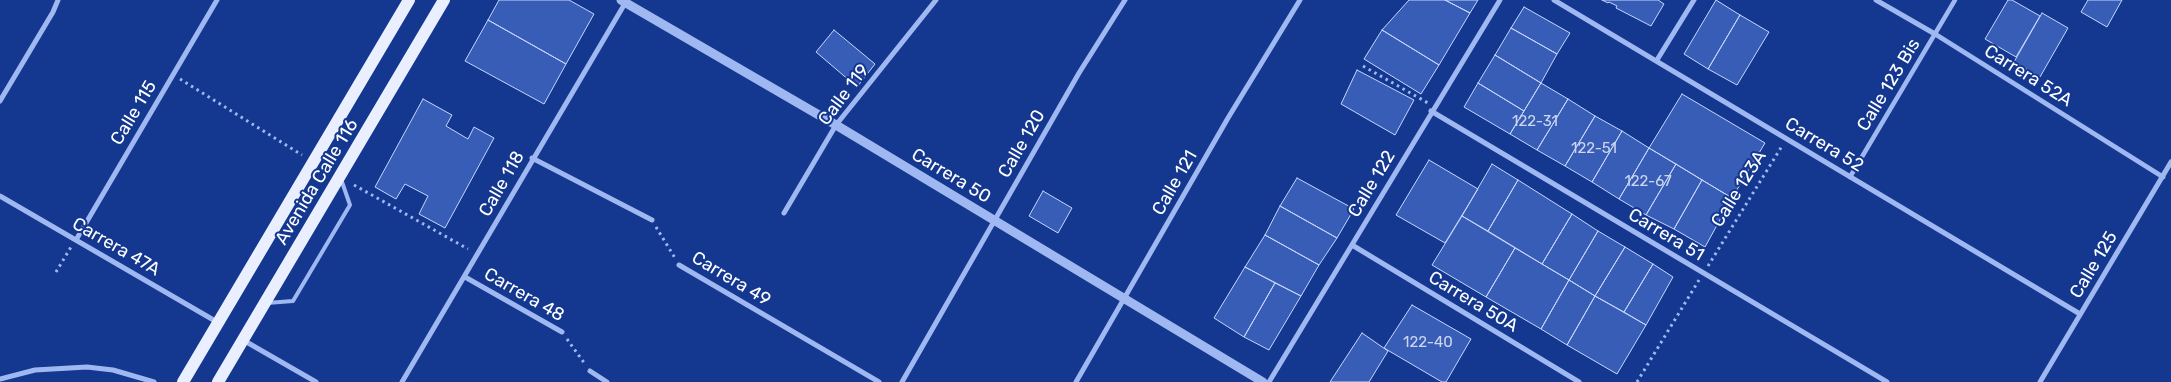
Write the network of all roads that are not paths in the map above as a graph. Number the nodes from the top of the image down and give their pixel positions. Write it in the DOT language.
graph roads {
  1 [pos="58,0"];
  2 [pos="217,0"];
  3 [pos="408,0"];
  4 [pos="444,0"];
  5 [pos="936,0"];
  6 [pos="1125,0"];
  7 [pos="1300,0"];
  8 [pos="1500,0"];
  9 [pos="1554,0"];
  10 [pos="1694,0"];
  11 [pos="1876,0"];
  12 [pos="1955,0"];
  13 [pos="624,1"];
  14 [pos="1935,34"];
  15 [pos="1657,60"];
  16 [pos="0,101"];
  17 [pos="1432,109"];
  18 [pos="836,125"];
  19 [pos="532,158"];
  20 [pos="2171,162"];
  21 [pos="1850,176"];
  22 [pos="2163,177"];
  23 [pos="340,178"];
  24 [pos="0,196"];
  25 [pos="784,213"];
  26 [pos="652,220"];
  27 [pos="994,220"];
  28 [pos="76,240"];
  29 [pos="1352,245"];
  30 [pos="680,266"];
  31 [pos="465,277"];
  32 [pos="1126,298"];
  33 [pos="265,304"];
  34 [pos="2080,314"];
  35 [pos="218,322"];
  36 [pos="562,332"];
  37 [pos="243,340"];
  38 [pos="590,371"];
  39 [pos="0,379"];
  40 [pos="154,382"];
  41 [pos="183,382"];
  42 [pos="218,382"];
  43 [pos="316,382"];
  44 [pos="402,382"];
  45 [pos="607,382"];
  46 [pos="879,382"];
  47 [pos="902,382"];
  48 [pos="1076,382"];
  49 [pos="1263,382"];
  50 [pos="1269,382"];
  51 [pos="1579,382"];
  52 [pos="1888,382"];
  53 [pos="2040,382"];
  1 -- 16 [label="street"];
  2 -- 28 [label="street, Calle 115"];
  3 -- 35 [label="main road, Avenida Calle 116"];
  4 -- 23 [label="main road, Avenida Calle 116"];
  5 -- 18 [label="street, Calle 119"];
  6 -- 27 [label="street, Calle 120"];
  7 -- 32 [label="street, Calle 121"];
  8 -- 17 [label="street, Calle 122"];
  9 -- 15 [label="street, Carrera 52"];
  10 -- 15 [label="street"];
  11 -- 14 [label="street, Carrera 52A"];
  12 -- 14 [label="street, Calle 123 Bis"];
  13 -- 18 [label="street, Carrera 50"];
  13 -- 19 [label="street, Calle 118"];
  14 -- 21 [label="street, Calle 123 Bis"];
  14 -- 22 [label="street, Carrera 52A"];
  15 -- 21 [label="street, Carrera 52"];
  17 -- 29 [label="street, Calle 122"];
  17 -- 52 [label="street, Carrera 51"];
  18 -- 25 [label="street, Calle 119"];
  18 -- 27 [label="street, Carrera 50"];
  19 -- 26 [label="street"];
  19 -- 31 [label="street, Calle 118"];
  20 -- 22 [label="street, Calle 125"];
  21 -- 34 [label="street, Carrera 52"];
  22 -- 34 [label="street, Calle 125"];
  23 -- 33 [label="main road, Avenida Calle 116"];
  23 -- 33 [label="lane"];
  24 -- 28 [label="street, Carrera 47A"];
  27 -- 32 [label="street, Carrera 50"];
  27 -- 47 [label="street, Calle 120"];
  28 -- 35 [label="street, Carrera 47A"];
  29 -- 50 [label="street, Calle 122"];
  29 -- 51 [label="street, Carrera 50A"];
  30 -- 46 [label="street, Carrera 49"];
  31 -- 36 [label="street, Carrera 48"];
  31 -- 44 [label="street, Calle 118"];
  32 -- 48 [label="street, Calle 121"];
  32 -- 49 [label="street, Carrera 50"];
  33 -- 37 [label="main road, Avenida Calle 116"];
  34 -- 53 [label="street, Calle 125"];
  35 -- 41 [label="main road, Avenida Calle 116"];
  37 -- 42 [label="main road, Avenida Calle 116"];
  37 -- 43 [label="street"];
  38 -- 45 [label="street"];
  39 -- 40 [label="street"];
}
